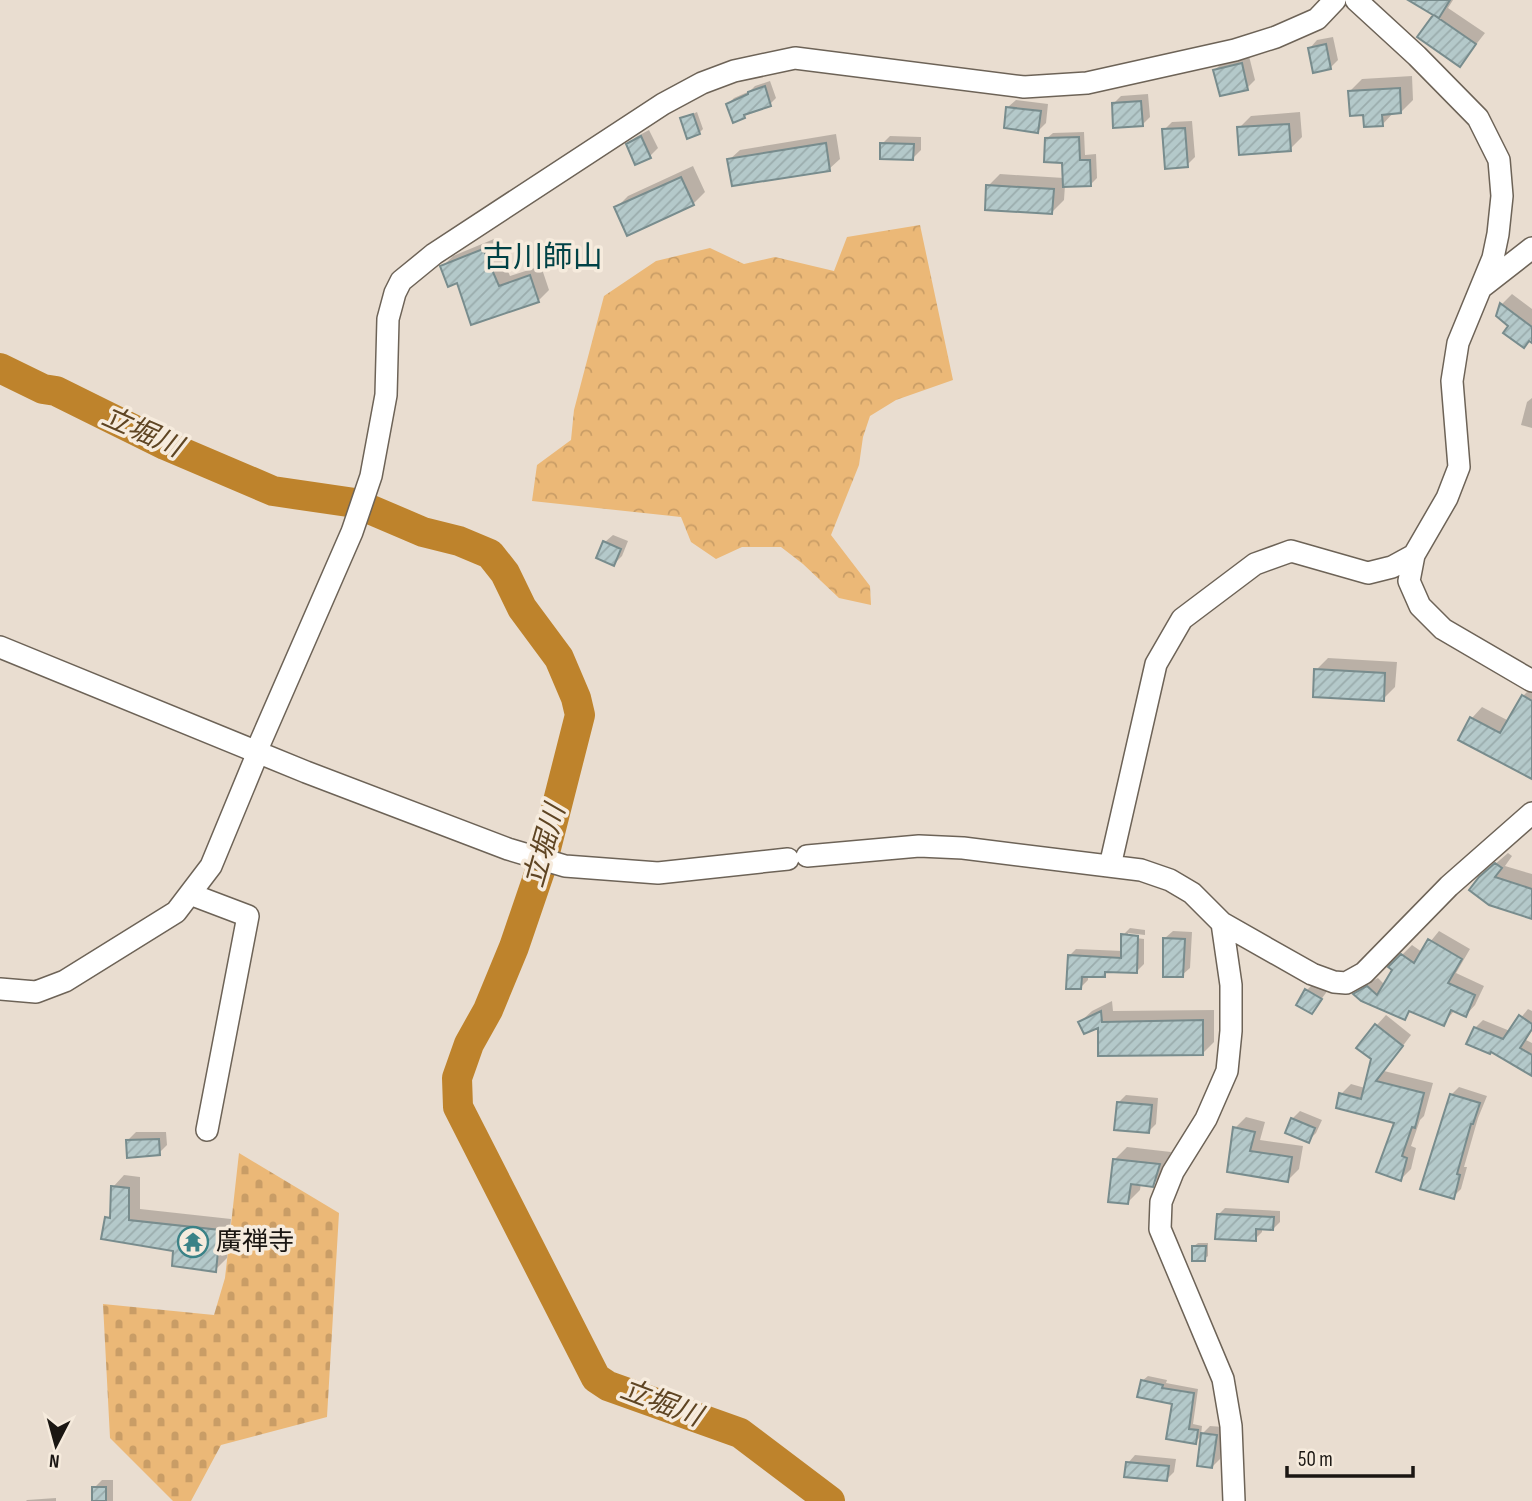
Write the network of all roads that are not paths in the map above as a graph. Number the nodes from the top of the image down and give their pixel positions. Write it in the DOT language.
graph roads {
  1 [pos="1335,0"];
  2 [pos="1356,0"];
  3 [pos="1532,248"];
  4 [pos="1480,289"];
  5 [pos="1414,555"];
  6 [pos="0,647"];
  7 [pos="1532,681"];
  8 [pos="256,752"];
  9 [pos="1532,813"];
  10 [pos="1110,866"];
  11 [pos="190,894"];
  12 [pos="1222,923"];
  13 [pos="0,989"];
  14 [pos="206,1130"];
  15 [pos="1234,1501"];
  1 -- 8 [label="street"];
  2 -- 4 [label="street"];
  3 -- 4 [label="street"];
  4 -- 5 [label="street"];
  5 -- 7 [label="street"];
  5 -- 10 [label="street"];
  6 -- 8 [label="street"];
  8 -- 10 [label="street"];
  8 -- 11 [label="street"];
  9 -- 12 [label="street"];
  10 -- 12 [label="street"];
  11 -- 13 [label="street"];
  11 -- 14 [label="street"];
  12 -- 15 [label="street"];
}
